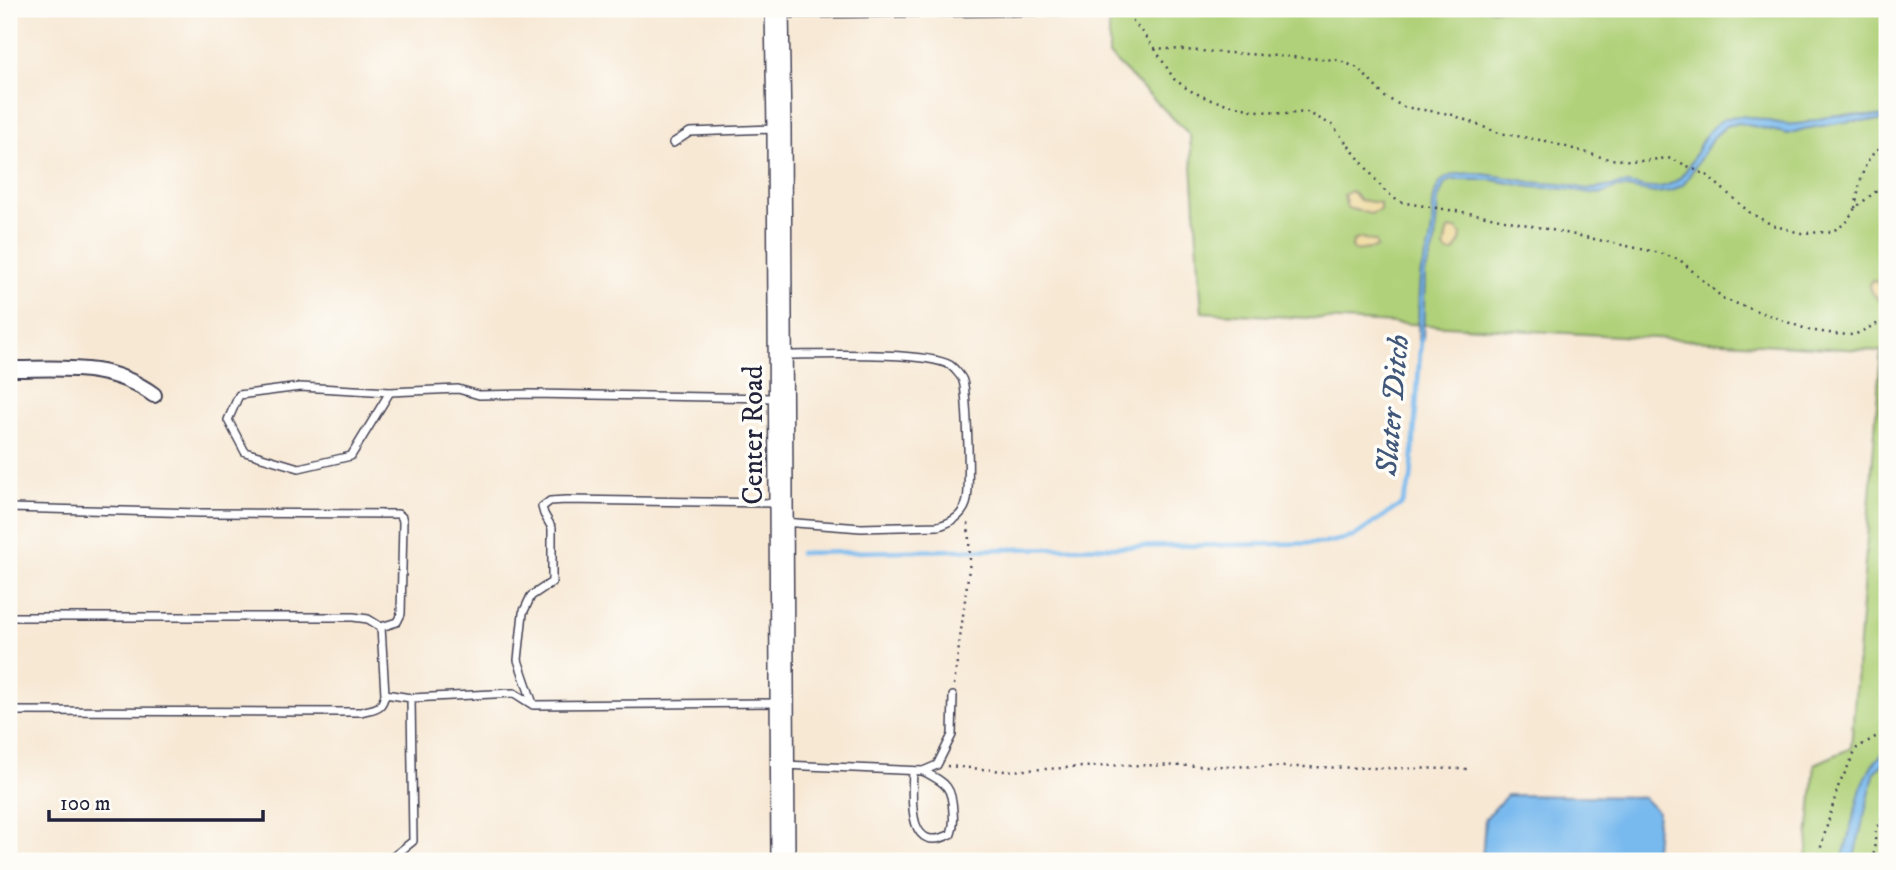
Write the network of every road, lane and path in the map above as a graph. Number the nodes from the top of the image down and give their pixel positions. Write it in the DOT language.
graph roads {
  1 [pos="1124,9"];
  2 [pos="776,11"];
  3 [pos="913,11"];
  4 [pos="978,11"];
  5 [pos="1097,11"];
  6 [pos="1154,48"];
  7 [pos="779,129"];
  8 [pos="673,142"];
  9 [pos="1887,146"];
  10 [pos="1887,190"];
  11 [pos="1855,208"];
  12 [pos="1887,319"];
  13 [pos="781,355"];
  14 [pos="9,369"];
  15 [pos="390,392"];
  16 [pos="154,395"];
  17 [pos="781,398"];
  18 [pos="9,508"];
  19 [pos="782,513"];
  20 [pos="969,537"];
  21 [pos="9,617"];
  22 [pos="381,627"];
  23 [pos="385,694"];
  24 [pos="953,696"];
  25 [pos="411,698"];
  26 [pos="783,703"];
  27 [pos="533,705"];
  28 [pos="9,711"];
  29 [pos="1887,730"];
  30 [pos="784,765"];
  31 [pos="937,765"];
  32 [pos="1467,769"];
  33 [pos="913,771"];
  34 [pos="923,771"];
  35 [pos="1887,806"];
  36 [pos="388,861"];
  37 [pos="783,861"];
  38 [pos="1817,861"];
  39 [pos="1873,861"];
  1 -- 6 [label="path"];
  2 -- 3 [label="lane"];
  2 -- 7 [label="main road, Center Road"];
  3 -- 4 [label="lane"];
  4 -- 5 [label="lane"];
  6 -- 11 [label="path"];
  6 -- 12 [label="path"];
  7 -- 8 [label="lane"];
  7 -- 13 [label="main road, Center Road"];
  9 -- 11 [label="path"];
  10 -- 11 [label="path"];
  13 -- 17 [label="main road, Center Road"];
  13 -- 19 [label="lane"];
  14 -- 16 [label="street"];
  15 -- 15 [label="lane"];
  15 -- 17 [label="lane"];
  17 -- 19 [label="main road, Center Road"];
  18 -- 22 [label="lane"];
  19 -- 26 [label="main road, Center Road"];
  19 -- 27 [label="lane"];
  20 -- 24 [label="path"];
  21 -- 22 [label="lane"];
  22 -- 23 [label="lane"];
  23 -- 25 [label="lane"];
  23 -- 28 [label="lane"];
  24 -- 31 [label="lane"];
  25 -- 27 [label="lane"];
  25 -- 36 [label="lane"];
  26 -- 27 [label="lane"];
  26 -- 30 [label="main road, Center Road"];
  29 -- 38 [label="path"];
  30 -- 33 [label="lane"];
  30 -- 37 [label="main road, Center Road"];
  31 -- 32 [label="path"];
  31 -- 34 [label="lane"];
  33 -- 34 [label="lane"];
  33 -- 34 [label="lane"];
  35 -- 39 [label="path"];
}
